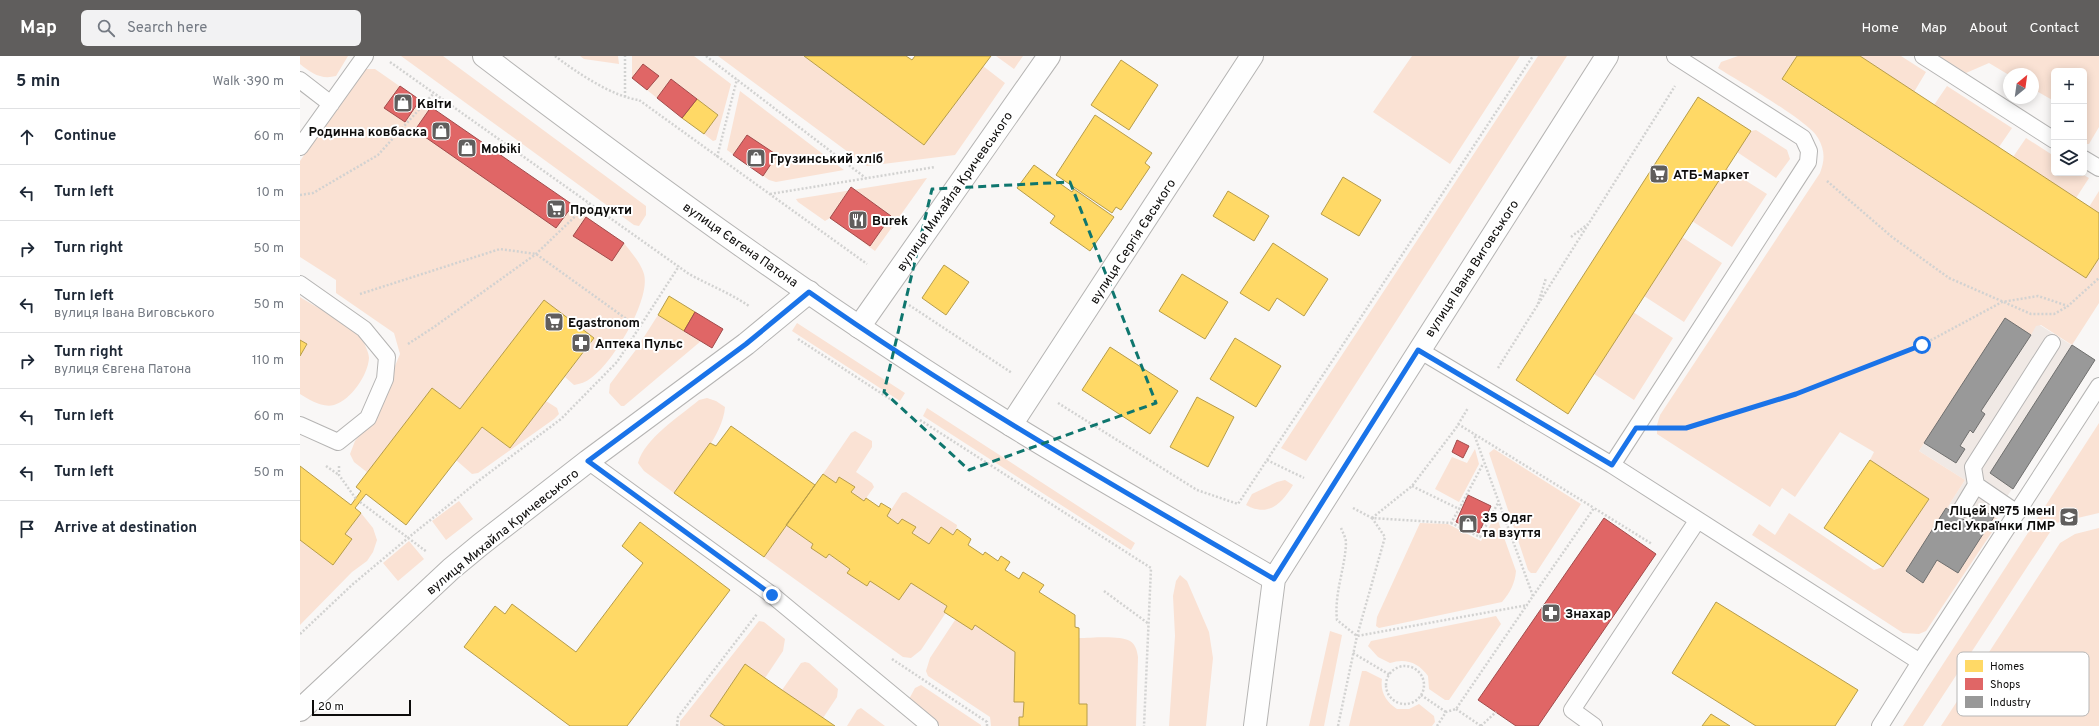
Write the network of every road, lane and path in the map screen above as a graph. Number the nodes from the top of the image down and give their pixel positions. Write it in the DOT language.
graph roads {
  1 [pos="365,56"];
  2 [pos="484,56"];
  3 [pos="555,56"];
  4 [pos="625,56"];
  5 [pos="706,56"];
  6 [pos="1049,56"];
  7 [pos="1252,56"];
  8 [pos="1533,56"];
  9 [pos="1607,56"];
  10 [pos="1923,56"];
  11 [pos="1680,59"];
  12 [pos="386,60"];
  13 [pos="300,80"];
  14 [pos="737,80"];
  15 [pos="434,93"];
  16 [pos="625,97"];
  17 [pos="331,104"];
  18 [pos="2051,138"];
  19 [pos="300,147"];
  20 [pos="717,157"];
  21 [pos="2087,161"];
  22 [pos="1808,162"];
  23 [pos="941,166"];
  24 [pos="2099,168"];
  25 [pos="867,178"];
  26 [pos="770,194"];
  27 [pos="300,195"];
  28 [pos="588,204"];
  29 [pos="1590,223"];
  30 [pos="1571,237"];
  31 [pos="536,254"];
  32 [pos="678,266"];
  33 [pos="873,268"];
  34 [pos="1546,278"];
  35 [pos="2099,278"];
  36 [pos="300,284"];
  37 [pos="809,292"];
  38 [pos="904,302"];
  39 [pos="2002,302"];
  40 [pos="331,304"];
  41 [pos="2068,306"];
  42 [pos="750,307"];
  43 [pos="1537,309"];
  44 [pos="859,327"];
  45 [pos="639,328"];
  46 [pos="796,338"];
  47 [pos="2052,344"];
  48 [pos="1418,350"];
  49 [pos="387,357"];
  50 [pos="1014,375"];
  51 [pos="1480,385"];
  52 [pos="2099,386"];
  53 [pos="890,399"];
  54 [pos="1053,400"];
  55 [pos="920,420"];
  56 [pos="1458,424"];
  57 [pos="300,425"];
  58 [pos="1011,425"];
  59 [pos="1636,428"];
  60 [pos="1474,434"];
  61 [pos="338,442"];
  62 [pos="1267,460"];
  63 [pos="588,461"];
  64 [pos="1484,464"];
  65 [pos="1612,465"];
  66 [pos="1301,476"];
  67 [pos="1976,485"];
  68 [pos="1412,486"];
  69 [pos="1328,494"];
  70 [pos="356,499"];
  71 [pos="360,502"];
  72 [pos="1498,503"];
  73 [pos="1594,508"];
  74 [pos="1459,509"];
  75 [pos="1961,510"];
  76 [pos="2017,513"];
  77 [pos="1372,518"];
  78 [pos="1697,521"];
  79 [pos="1451,522"];
  80 [pos="408,538"];
  81 [pos="1674,557"];
  82 [pos="451,569"];
  83 [pos="1274,579"];
  84 [pos="1104,591"];
  85 [pos="772,595"];
  86 [pos="1533,596"];
  87 [pos="1528,605"];
  88 [pos="1150,624"];
  89 [pos="300,634"];
  90 [pos="1357,636"];
  91 [pos="1353,653"];
  92 [pos="1920,662"];
  93 [pos="1390,675"];
  94 [pos="1421,695"];
  95 [pos="1456,709"];
  96 [pos="300,710"];
  97 [pos="1446,712"];
  98 [pos="1496,712"];
  99 [pos="677,726"];
  100 [pos="930,726"];
  101 [pos="1144,726"];
  102 [pos="1255,726"];
  103 [pos="1338,726"];
  104 [pos="1437,726"];
  105 [pos="1480,726"];
  106 [pos="1594,726"];
  107 [pos="1880,726"];
  1 -- 17 [label="lane"];
  2 -- 37 [label="main road, вулиця Євгена Патона"];
  3 -- 16 [label="path"];
  4 -- 16 [label="path"];
  5 -- 14 [label="path"];
  6 -- 44 [label="main road, вулиця Михайла Кричевського"];
  7 -- 58 [label="main road, вулиця Сергія Євського"];
  8 -- 62 [label="path"];
  9 -- 48 [label="main road, вулиця Івана Виговського"];
  10 -- 18 [label="lane"];
  11 -- 22 [label="lane"];
  11 -- 29 [label="path"];
  12 -- 15 [label="path"];
  13 -- 17 [label="lane"];
  14 -- 20 [label="path"];
  14 -- 25 [label="path"];
  15 -- 27 [label="path"];
  15 -- 28 [label="path"];
  16 -- 20 [label="path"];
  17 -- 19 [label="lane"];
  20 -- 26 [label="path"];
  21 -- 24 [label="lane"];
  22 -- 39 [label="path"];
  22 -- 59 [label="lane"];
  23 -- 25 [label="path"];
  25 -- 26 [label="path"];
  26 -- 33 [label="path"];
  28 -- 31 [label="path"];
  28 -- 32 [label="path"];
  29 -- 30 [label="path"];
  29 -- 43 [label="path"];
  31 -- 40 [label="path"];
  31 -- 45 [label="path"];
  31 -- 49 [label="path"];
  32 -- 42 [label="path"];
  32 -- 45 [label="path"];
  34 -- 43 [label="path"];
  35 -- 41 [label="path"];
  36 -- 40 [label="lane"];
  37 -- 44 [label="main road, вулиця Євгена Патона"];
  37 -- 63 [label="main road, вулиця Михайла Кричевського"];
  38 -- 50 [label="path"];
  39 -- 41 [label="path"];
  39 -- 41 [label="path"];
  39 -- 59 [label="path"];
  40 -- 49 [label="lane"];
  43 -- 51 [label="path"];
  44 -- 58 [label="main road, вулиця Євгена Патона"];
  45 -- 80 [label="path"];
  46 -- 53 [label="path"];
  47 -- 67 [label="lane"];
  48 -- 51 [label="lane"];
  48 -- 69 [label="main road, вулиця Івана Виговського"];
  49 -- 61 [label="lane"];
  51 -- 56 [label="path"];
  51 -- 65 [label="lane"];
  52 -- 76 [label="lane"];
  54 -- 62 [label="path"];
  55 -- 88 [label="path"];
  56 -- 60 [label="path"];
  56 -- 68 [label="path"];
  57 -- 61 [label="lane"];
  58 -- 83 [label="main road, вулиця Євгена Патона"];
  59 -- 65 [label="lane"];
  60 -- 64 [label="path"];
  60 -- 73 [label="path"];
  61 -- 70 [label="path"];
  62 -- 66 [label="path"];
  63 -- 82 [label="main road, вулиця Михайла Кричевського"];
  63 -- 85 [label="lane"];
  64 -- 72 [label="path"];
  64 -- 74 [label="path"];
  65 -- 78 [label="lane"];
  67 -- 75 [label="lane"];
  67 -- 76 [label="lane"];
  68 -- 74 [label="path"];
  68 -- 77 [label="path"];
  69 -- 83 [label="main road, вулиця Івана Виговського"];
  69 -- 90 [label="path"];
  71 -- 80 [label="path"];
  72 -- 79 [label="path"];
  72 -- 86 [label="path"];
  73 -- 81 [label="path"];
  73 -- 86 [label="path"];
  74 -- 79 [label="path"];
  76 -- 92 [label="lane"];
  77 -- 79 [label="path"];
  77 -- 90 [label="path"];
  78 -- 81 [label="lane"];
  78 -- 92 [label="lane"];
  80 -- 82 [label="path"];
  80 -- 89 [label="path"];
  81 -- 106 [label="lane"];
  82 -- 96 [label="main road, вулиця Михайла Кричевського"];
  83 -- 102 [label="main road, вулиця Івана Виговського"];
  84 -- 88 [label="path"];
  85 -- 99 [label="path"];
  85 -- 100 [label="lane"];
  86 -- 87 [label="path"];
  87 -- 90 [label="path"];
  87 -- 95 [label="path"];
  88 -- 101 [label="path"];
  90 -- 91 [label="path"];
  91 -- 93 [label="path"];
  91 -- 103 [label="path"];
  92 -- 107 [label="lane"];
  93 -- 94 [label="path"];
  93 -- 94 [label="path"];
  94 -- 97 [label="path"];
  95 -- 97 [label="path"];
  95 -- 105 [label="path"];
  97 -- 104 [label="path"];
  98 -- 105 [label="path"];
}
